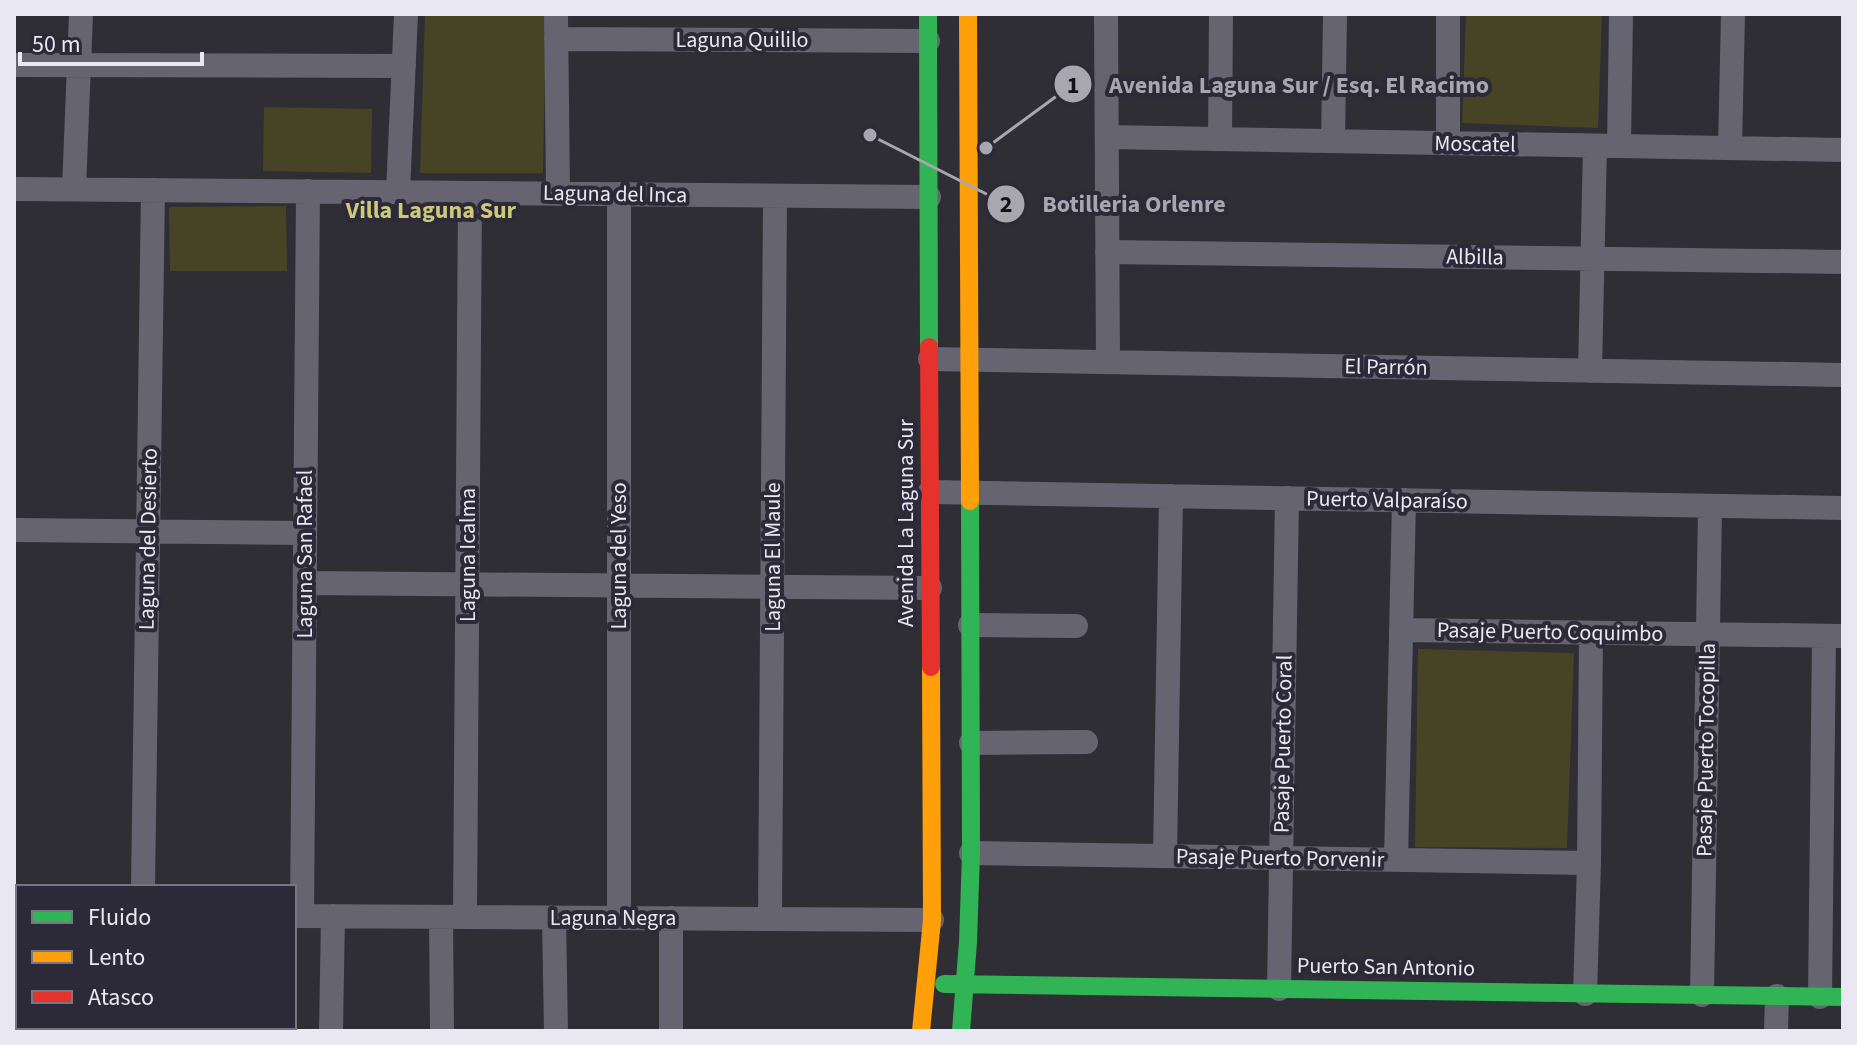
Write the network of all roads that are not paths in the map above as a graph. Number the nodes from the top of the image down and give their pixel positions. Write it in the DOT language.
graph roads {
  1 [pos="81,14"];
  2 [pos="406,14"];
  3 [pos="556,14"];
  4 [pos="928,14"];
  5 [pos="968,14"];
  6 [pos="1106,14"];
  7 [pos="1221,14"];
  8 [pos="1335,14"];
  9 [pos="1448,14"];
  10 [pos="1621,14"];
  11 [pos="1733,14"];
  12 [pos="556,39"];
  13 [pos="928,41"];
  14 [pos="14,65"];
  15 [pos="79,65"];
  16 [pos="404,66"];
  17 [pos="1107,137"];
  18 [pos="1220,139"];
  19 [pos="1333,141"];
  20 [pos="1448,143"];
  21 [pos="1607,146"];
  22 [pos="1730,148"];
  23 [pos="1843,150"];
  24 [pos="14,189"];
  25 [pos="74,189"];
  26 [pos="153,190"];
  27 [pos="308,191"];
  28 [pos="398,192"];
  29 [pos="470,193"];
  30 [pos="558,194"];
  31 [pos="619,194"];
  32 [pos="775,196"];
  33 [pos="929,197"];
  34 [pos="1107,252"];
  35 [pos="1592,258"];
  36 [pos="1843,262"];
  37 [pos="930,359"];
  38 [pos="969,360"];
  39 [pos="1108,362"];
  40 [pos="1590,371"];
  41 [pos="1843,375"];
  42 [pos="930,492"];
  43 [pos="970,493"];
  44 [pos="1171,496"];
  45 [pos="1287,498"];
  46 [pos="1404,500"];
  47 [pos="1710,506"];
  48 [pos="1843,508"];
  49 [pos="14,530"];
  50 [pos="148,531"];
  51 [pos="305,533"];
  52 [pos="305,583"];
  53 [pos="467,585"];
  54 [pos="619,586"];
  55 [pos="772,587"];
  56 [pos="930,588"];
  57 [pos="970,625"];
  58 [pos="1076,626"];
  59 [pos="1401,630"];
  60 [pos="1591,633"];
  61 [pos="1708,635"];
  62 [pos="1834,636"];
  63 [pos="1086,742"];
  64 [pos="971,743"];
  65 [pos="971,853"];
  66 [pos="1165,856"];
  67 [pos="1282,858"];
  68 [pos="1396,860"];
  69 [pos="1589,863"];
  70 [pos="143,885"];
  71 [pos="298,916"];
  72 [pos="333,916"];
  73 [pos="453,917"];
  74 [pos="554,918"];
  75 [pos="619,918"];
  76 [pos="671,918"];
  77 [pos="770,919"];
  78 [pos="932,920"];
  79 [pos="927,984"];
  80 [pos="967,985"];
  81 [pos="1279,989"];
  82 [pos="1585,994"];
  83 [pos="1702,995"];
  84 [pos="1777,996"];
  85 [pos="1831,997"];
  86 [pos="331,1031"];
  87 [pos="442,1031"];
  88 [pos="556,1031"];
  89 [pos="671,1031"];
  90 [pos="921,1031"];
  91 [pos="961,1031"];
  92 [pos="1776,1031"];
  1 -- 15 [label="street"];
  2 -- 16 [label="street"];
  3 -- 12 [label="street"];
  4 -- 13 [label="street, Avenida La Laguna Sur"];
  5 -- 38 [label="street"];
  6 -- 17 [label="street"];
  7 -- 18 [label="street"];
  8 -- 19 [label="street"];
  9 -- 20 [label="street"];
  10 -- 21 [label="street"];
  11 -- 22 [label="street"];
  12 -- 13 [label="street, Laguna Quililo"];
  12 -- 30 [label="street"];
  13 -- 33 [label="street, Avenida La Laguna Sur"];
  14 -- 15 [label="street"];
  15 -- 16 [label="street"];
  15 -- 25 [label="street"];
  16 -- 28 [label="street"];
  17 -- 18 [label="street, Moscatel"];
  17 -- 34 [label="street"];
  18 -- 19 [label="street, Moscatel"];
  19 -- 20 [label="street, Moscatel"];
  20 -- 21 [label="street, Moscatel"];
  21 -- 22 [label="street, Moscatel"];
  21 -- 35 [label="street"];
  22 -- 23 [label="street, Moscatel"];
  24 -- 25 [label="street, Laguna del Inca"];
  25 -- 26 [label="street, Laguna del Inca"];
  26 -- 27 [label="street, Laguna del Inca"];
  26 -- 50 [label="street, Laguna del Desierto"];
  27 -- 28 [label="street, Laguna del Inca"];
  27 -- 51 [label="street, Laguna San Rafael"];
  28 -- 29 [label="street, Laguna del Inca"];
  29 -- 30 [label="street, Laguna del Inca"];
  29 -- 53 [label="street, Laguna Icalma"];
  30 -- 31 [label="street, Laguna del Inca"];
  31 -- 32 [label="street, Laguna del Inca"];
  31 -- 54 [label="street, Laguna del Yeso"];
  32 -- 33 [label="street, Laguna del Inca"];
  32 -- 55 [label="street, Laguna El Maule"];
  33 -- 37 [label="street, Avenida La Laguna Sur"];
  34 -- 35 [label="street, Albilla"];
  34 -- 39 [label="street"];
  35 -- 36 [label="street, Albilla"];
  35 -- 40 [label="street"];
  37 -- 38 [label="street, El Parrón"];
  37 -- 42 [label="street, Avenida La Laguna Sur"];
  38 -- 39 [label="street, El Parrón"];
  38 -- 43 [label="street"];
  39 -- 40 [label="street, El Parrón"];
  40 -- 41 [label="street, El Parrón"];
  42 -- 43 [label="street, Puerto Valparaíso"];
  42 -- 56 [label="street, Avenida La Laguna Sur"];
  43 -- 44 [label="street, Puerto Valparaíso"];
  43 -- 57 [label="street"];
  44 -- 45 [label="street, Puerto Valparaíso"];
  44 -- 66 [label="street"];
  45 -- 46 [label="street, Puerto Valparaíso"];
  45 -- 67 [label="street, Pasaje Puerto Coral"];
  46 -- 47 [label="street, Puerto Valparaíso"];
  46 -- 59 [label="street"];
  47 -- 48 [label="street, Puerto Valparaíso"];
  47 -- 61 [label="street, Pasaje Puerto Tocopilla"];
  49 -- 50 [label="street"];
  50 -- 51 [label="street"];
  50 -- 70 [label="street, Laguna del Desierto"];
  51 -- 52 [label="street, Laguna San Rafael"];
  52 -- 53 [label="street"];
  52 -- 71 [label="street, Laguna San Rafael"];
  53 -- 54 [label="street"];
  53 -- 73 [label="street, Laguna Icalma"];
  54 -- 55 [label="street"];
  54 -- 75 [label="street, Laguna del Yeso"];
  55 -- 56 [label="street"];
  55 -- 77 [label="street, Laguna El Maule"];
  56 -- 78 [label="street, Avenida La Laguna Sur"];
  57 -- 58 [label="street"];
  57 -- 64 [label="street"];
  59 -- 60 [label="street, Pasaje Puerto Coquimbo"];
  59 -- 68 [label="street"];
  60 -- 61 [label="street, Pasaje Puerto Coquimbo"];
  60 -- 69 [label="street"];
  61 -- 62 [label="street, Pasaje Puerto Coquimbo"];
  61 -- 83 [label="street, Pasaje Puerto Tocopilla"];
  62 -- 85 [label="street"];
  63 -- 64 [label="street"];
  64 -- 65 [label="street"];
  65 -- 66 [label="street, Pasaje Puerto Porvenir"];
  65 -- 80 [label="street"];
  66 -- 67 [label="street, Pasaje Puerto Porvenir"];
  67 -- 68 [label="street, Pasaje Puerto Porvenir"];
  67 -- 81 [label="street, Pasaje Puerto Coral"];
  68 -- 69 [label="street, Pasaje Puerto Porvenir"];
  69 -- 82 [label="street"];
  71 -- 72 [label="street, Laguna Negra"];
  72 -- 73 [label="street, Laguna Negra"];
  72 -- 86 [label="street"];
  73 -- 74 [label="street, Laguna Negra"];
  73 -- 87 [label="street, Laguna Icalma"];
  74 -- 75 [label="street, Laguna Negra"];
  74 -- 88 [label="street"];
  75 -- 76 [label="street, Laguna Negra"];
  76 -- 77 [label="street, Laguna Negra"];
  76 -- 89 [label="street"];
  77 -- 78 [label="street, Laguna Negra"];
  78 -- 79 [label="street, Avenida La Laguna Sur"];
  79 -- 80 [label="street, Puerto San Antonio"];
  79 -- 90 [label="street, Avenida La Laguna Sur"];
  80 -- 81 [label="street, Puerto San Antonio"];
  80 -- 91 [label="street"];
  81 -- 82 [label="street, Puerto San Antonio"];
  82 -- 83 [label="street, Puerto San Antonio"];
  83 -- 84 [label="street, Puerto San Antonio"];
  84 -- 85 [label="street, Puerto San Antonio"];
  84 -- 92 [label="street"];
}
